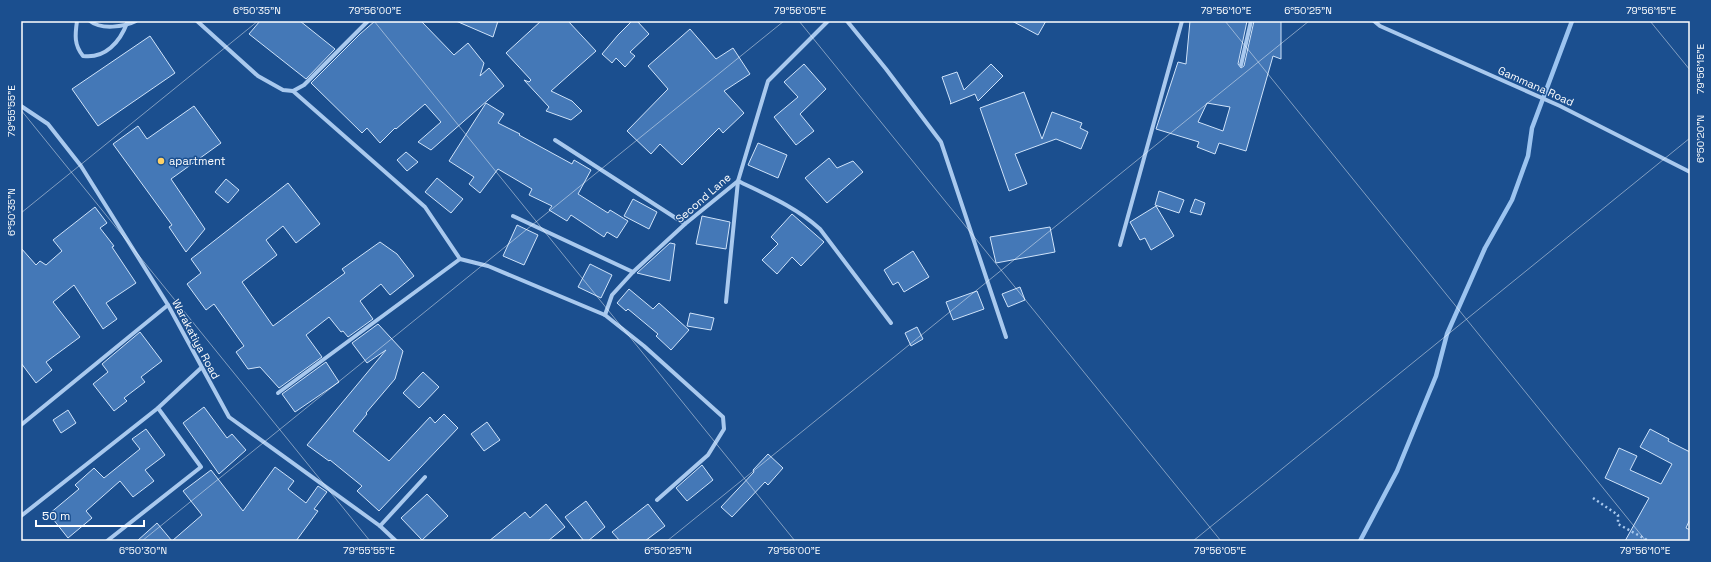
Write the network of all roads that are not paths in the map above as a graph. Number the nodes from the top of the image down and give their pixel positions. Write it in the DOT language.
graph roads {
  1 [pos="77,21"];
  2 [pos="90,21"];
  3 [pos="136,21"];
  4 [pos="197,21"];
  5 [pos="368,21"];
  6 [pos="828,21"];
  7 [pos="847,21"];
  8 [pos="1182,21"];
  9 [pos="1251,21"];
  10 [pos="1374,21"];
  11 [pos="127,24"];
  12 [pos="1241,65"];
  13 [pos="293,91"];
  14 [pos="21,106"];
  15 [pos="555,140"];
  16 [pos="1690,172"];
  17 [pos="738,181"];
  18 [pos="513,216"];
  19 [pos="685,224"];
  20 [pos="1120,245"];
  21 [pos="460,259"];
  22 [pos="633,272"];
  23 [pos="726,302"];
  24 [pos="168,305"];
  25 [pos="605,315"];
  26 [pos="891,323"];
  27 [pos="1006,337"];
  28 [pos="201,368"];
  29 [pos="278,393"];
  30 [pos="158,408"];
  31 [pos="21,425"];
  32 [pos="425,477"];
  33 [pos="657,500"];
  34 [pos="21,516"];
  35 [pos="380,526"];
  36 [pos="107,541"];
  37 [pos="396,541"];
  1 -- 11 [label="street"];
  2 -- 11 [label="street"];
  3 -- 11 [label="street"];
  4 -- 13 [label="street"];
  5 -- 13 [label="street"];
  6 -- 17 [label="street, Second Lane"];
  7 -- 27 [label="street"];
  8 -- 20 [label="street"];
  9 -- 12 [label="street"];
  10 -- 16 [label="street, Gammana Road"];
  13 -- 21 [label="street"];
  14 -- 24 [label="street, Warakatiya Road"];
  15 -- 19 [label="street"];
  17 -- 19 [label="street, Second Lane"];
  17 -- 23 [label="street"];
  17 -- 26 [label="street"];
  18 -- 22 [label="street"];
  19 -- 22 [label="street, Second Lane"];
  21 -- 25 [label="street"];
  21 -- 29 [label="street"];
  22 -- 25 [label="street, Second Lane"];
  24 -- 28 [label="street, Warakatiya Road"];
  24 -- 31 [label="street"];
  25 -- 33 [label="street"];
  28 -- 30 [label="street"];
  28 -- 35 [label="street, Warakatiya Road"];
  30 -- 34 [label="street"];
  30 -- 36 [label="street"];
  32 -- 35 [label="street"];
  35 -- 37 [label="street, Warakatiya Road"];
}
